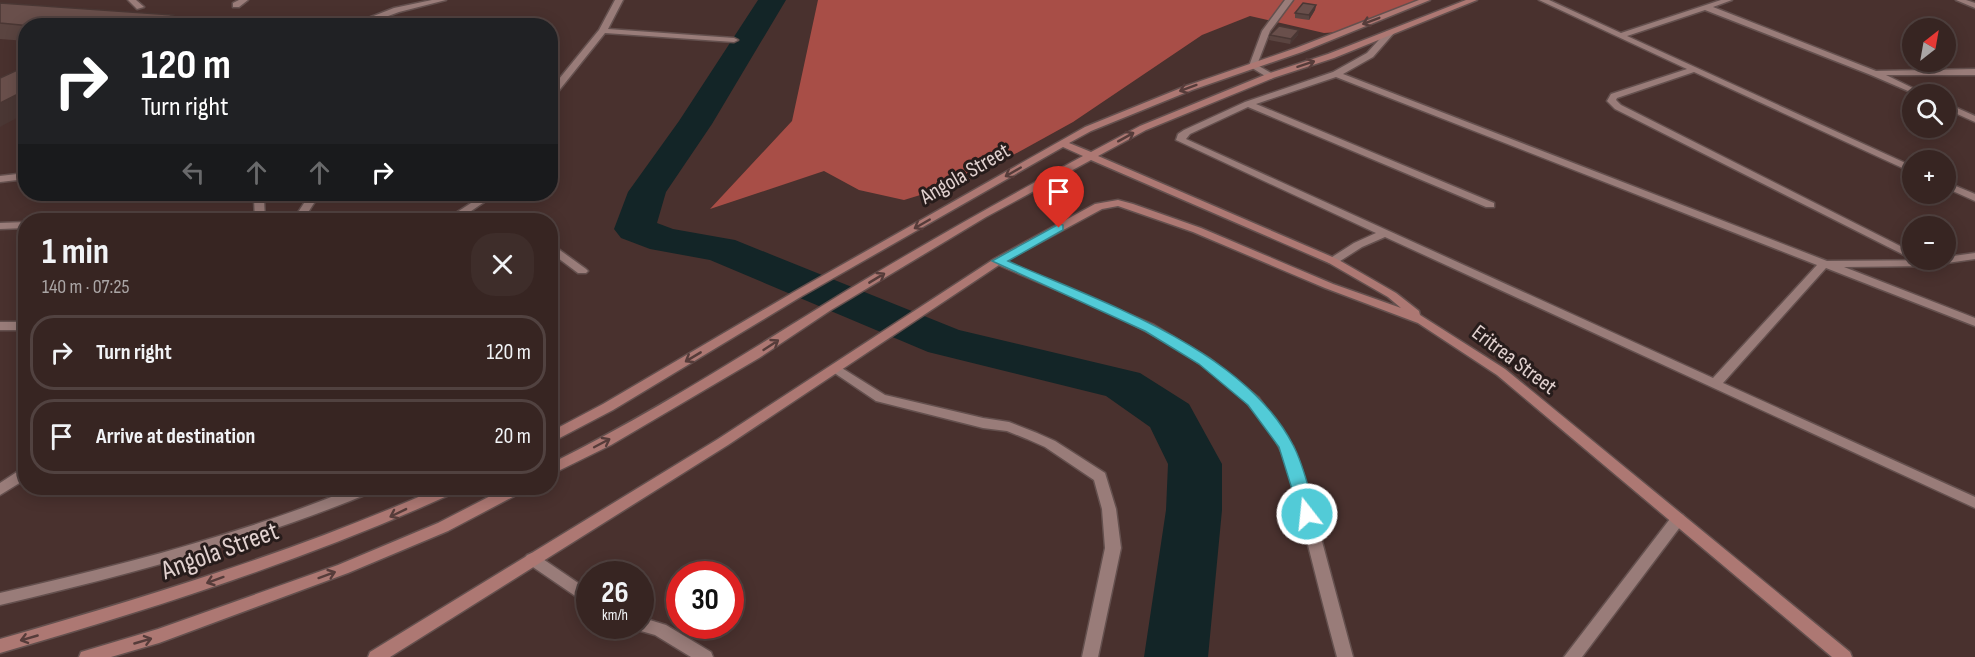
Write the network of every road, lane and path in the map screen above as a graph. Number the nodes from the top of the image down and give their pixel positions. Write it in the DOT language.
graph roads {
  1 [pos="132,0"];
  2 [pos="244,0"];
  3 [pos="442,0"];
  4 [pos="619,0"];
  5 [pos="1289,0"];
  6 [pos="1426,0"];
  7 [pos="1473,0"];
  8 [pos="1543,0"];
  9 [pos="1728,0"];
  10 [pos="1960,0"];
  11 [pos="236,5"];
  12 [pos="1975,6"];
  13 [pos="140,7"];
  14 [pos="1706,8"];
  15 [pos="374,18"];
  16 [pos="603,31"];
  17 [pos="1390,33"];
  18 [pos="1621,35"];
  19 [pos="734,40"];
  20 [pos="1253,66"];
  21 [pos="1696,69"];
  22 [pos="1975,72"];
  23 [pos="1874,73"];
  24 [pos="1336,74"];
  25 [pos="1270,76"];
  26 [pos="1902,85"];
  27 [pos="558,86"];
  28 [pos="1248,104"];
  29 [pos="1956,110"];
  30 [pos="1975,119"];
  31 [pos="1063,144"];
  32 [pos="1090,157"];
  33 [pos="1902,164"];
  34 [pos="18,177"];
  35 [pos="0,179"];
  36 [pos="1975,188"];
  37 [pos="1957,190"];
  38 [pos="1975,198"];
  39 [pos="480,201"];
  40 [pos="1490,206"];
  41 [pos="462,213"];
  42 [pos="18,225"];
  43 [pos="0,226"];
  44 [pos="1384,234"];
  45 [pos="1902,251"];
  46 [pos="558,252"];
  47 [pos="1975,256"];
  48 [pos="1956,258"];
  49 [pos="998,261"];
  50 [pos="1333,261"];
  51 [pos="1902,262"];
  52 [pos="1824,264"];
  53 [pos="582,271"];
  54 [pos="1422,320"];
  55 [pos="1975,322"];
  56 [pos="0,326"];
  57 [pos="18,326"];
  58 [pos="837,369"];
  59 [pos="1715,384"];
  60 [pos="558,434"];
  61 [pos="558,466"];
  62 [pos="18,477"];
  63 [pos="0,490"];
  64 [pos="350,495"];
  65 [pos="436,495"];
  66 [pos="504,495"];
  67 [pos="1975,503"];
  68 [pos="1678,519"];
  69 [pos="532,559"];
  70 [pos="576,590"];
  71 [pos="0,599"];
  72 [pos="654,628"];
  73 [pos="0,646"];
  74 [pos="87,657"];
  75 [pos="376,657"];
  76 [pos="705,657"];
  77 [pos="1090,657"];
  78 [pos="1345,657"];
  79 [pos="1572,657"];
  80 [pos="1844,657"];
  1 -- 13 [label="street"];
  2 -- 11 [label="street"];
  3 -- 15 [label="street"];
  4 -- 16 [label="street"];
  5 -- 20 [label="street"];
  6 -- 20 [label="main road, Angola Street, one-way"];
  7 -- 17 [label="main road"];
  8 -- 18 [label="street"];
  9 -- 14 [label="street"];
  10 -- 12 [label="street"];
  14 -- 18 [label="street"];
  14 -- 23 [label="street"];
  16 -- 19 [label="street"];
  16 -- 27 [label="street"];
  17 -- 24 [label="street"];
  25 -- 17 [label="main road, one-way"];
  18 -- 21 [label="street"];
  20 -- 25 [label="street"];
  20 -- 31 [label="main road, Angola Street, one-way"];
  21 -- 33 [label="street"];
  21 -- 45 [label="street"];
  22 -- 23 [label="street"];
  23 -- 26 [label="street"];
  24 -- 28 [label="street"];
  24 -- 52 [label="street"];
  32 -- 25 [label="main road, one-way"];
  28 -- 40 [label="street"];
  28 -- 44 [label="street"];
  29 -- 30 [label="street"];
  31 -- 32 [label="main road"];
  31 -- 60 [label="main road, Angola Street, one-way"];
  32 -- 50 [label="main road"];
  61 -- 32 [label="main road, one-way"];
  34 -- 35 [label="street"];
  36 -- 37 [label="street"];
  37 -- 38 [label="street"];
  39 -- 41 [label="street"];
  42 -- 43 [label="street"];
  44 -- 50 [label="street"];
  44 -- 59 [label="street"];
  46 -- 53 [label="street"];
  47 -- 48 [label="street"];
  49 -- 54 [label="main road, Eritrea Street"];
  49 -- 58 [label="main road"];
  49 -- 78 [label="street"];
  50 -- 54 [label="main road"];
  51 -- 52 [label="street"];
  52 -- 55 [label="street"];
  52 -- 59 [label="street"];
  54 -- 68 [label="main road, Eritrea Street"];
  56 -- 57 [label="street"];
  58 -- 69 [label="main road"];
  58 -- 77 [label="street"];
  59 -- 67 [label="street"];
  62 -- 63 [label="street"];
  64 -- 71 [label="street"];
  65 -- 73 [label="main road, Angola Street, one-way"];
  74 -- 66 [label="main road, one-way"];
  68 -- 79 [label="street"];
  68 -- 80 [label="main road, Eritrea Street"];
  69 -- 70 [label="street"];
  69 -- 75 [label="main road"];
  72 -- 76 [label="street"];
}
